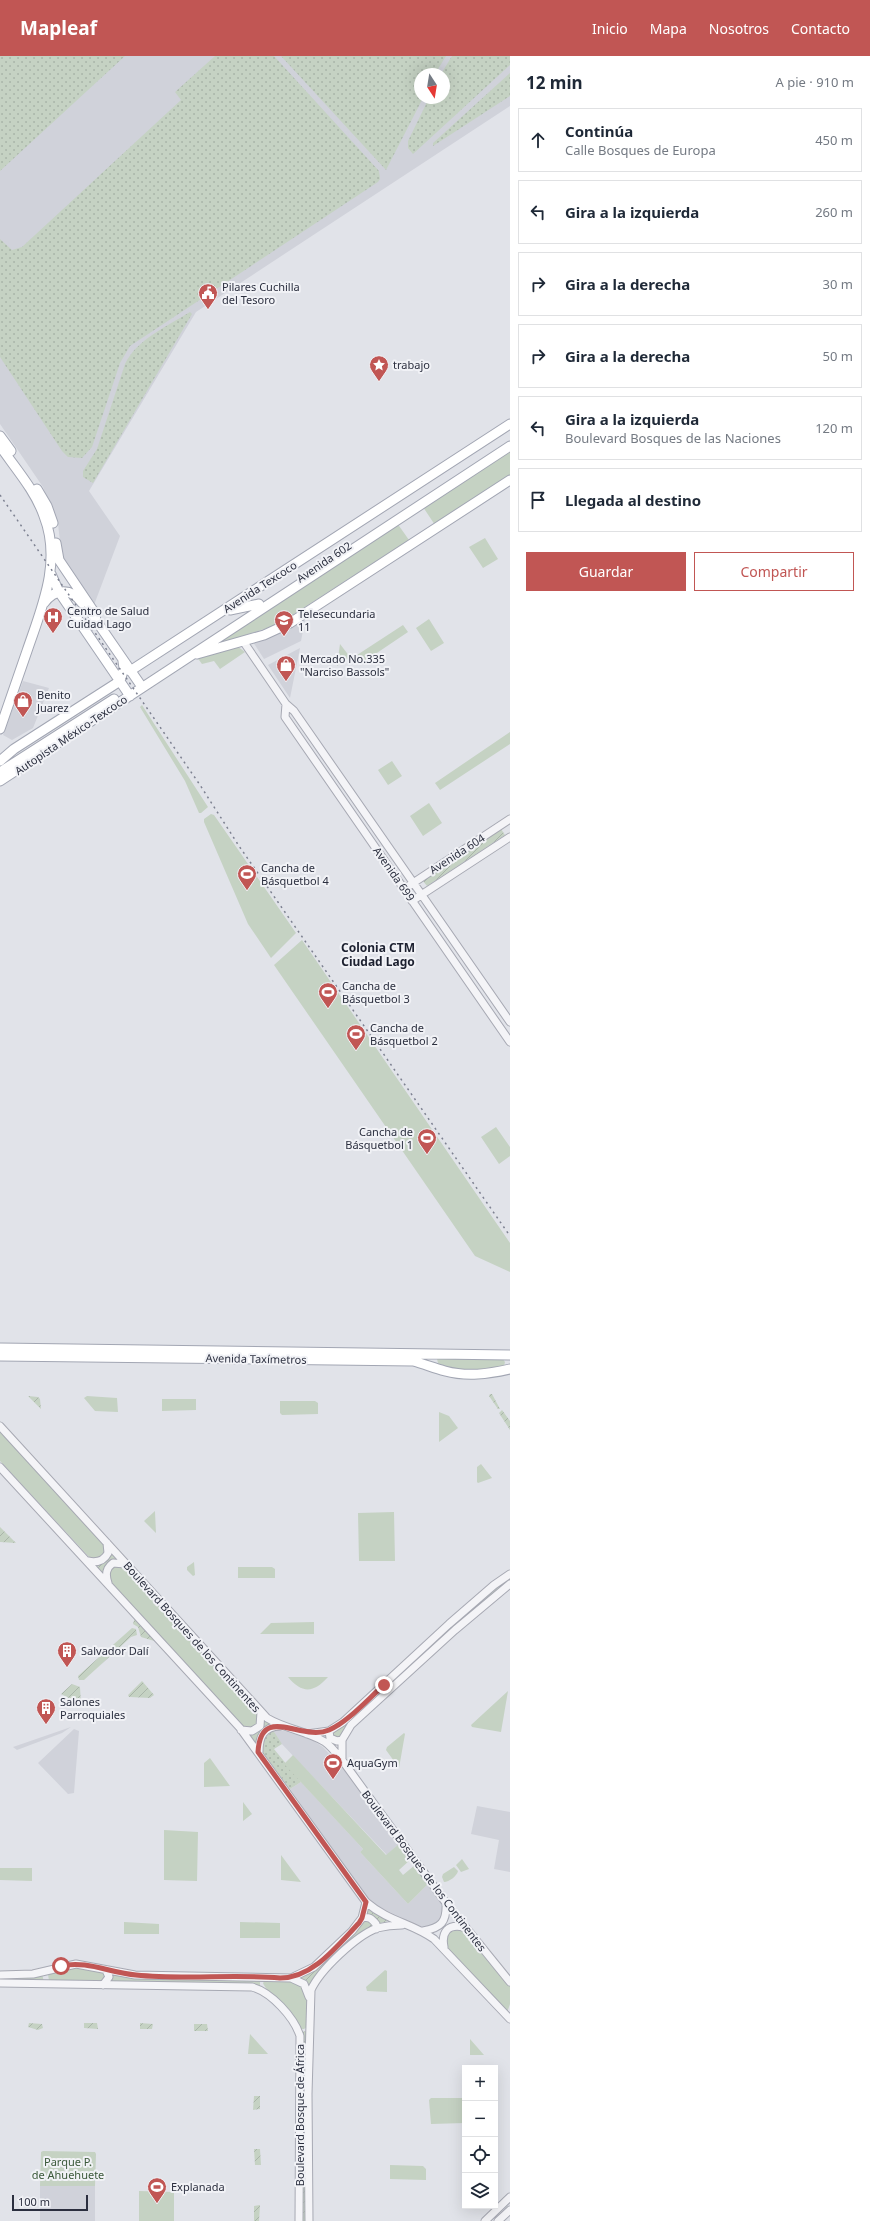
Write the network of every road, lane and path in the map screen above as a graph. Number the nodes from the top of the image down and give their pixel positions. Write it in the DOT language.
graph roads {
  1 [pos="509,426"];
  2 [pos="0,436"];
  3 [pos="510,440"];
  4 [pos="0,446"];
  5 [pos="510,446"];
  6 [pos="510,480"];
  7 [pos="51,572"];
  8 [pos="58,592"];
  9 [pos="260,604"];
  10 [pos="43,605"];
  11 [pos="223,612"];
  12 [pos="96,620"];
  13 [pos="243,641"];
  14 [pos="189,656"];
  15 [pos="123,661"];
  16 [pos="130,671"];
  17 [pos="120,681"];
  18 [pos="140,685"];
  19 [pos="128,693"];
  20 [pos="286,704"];
  21 [pos="68,715"];
  22 [pos="0,729"];
  23 [pos="64,732"];
  24 [pos="1,757"];
  25 [pos="0,772"];
  26 [pos="0,781"];
  27 [pos="510,819"];
  28 [pos="510,837"];
  29 [pos="413,882"];
  30 [pos="404,888"];
  31 [pos="422,895"];
  32 [pos="412,901"];
  33 [pos="510,1022"];
  34 [pos="510,1042"];
  35 [pos="0,1348"];
  36 [pos="128,1354"];
  37 [pos="506,1355"];
  38 [pos="0,1356"];
  39 [pos="422,1359"];
  40 [pos="506,1370"];
  41 [pos="0,1426"];
  42 [pos="0,1467"];
  43 [pos="107,1543"];
  44 [pos="88,1561"];
  45 [pos="125,1564"];
  46 [pos="510,1574"];
  47 [pos="510,1584"];
  48 [pos="109,1585"];
  49 [pos="261,1712"];
  50 [pos="280,1726"];
  51 [pos="241,1730"];
  52 [pos="329,1731"];
  53 [pos="307,1734"];
  54 [pos="342,1740"];
  55 [pos="258,1752"];
  56 [pos="342,1760"];
  57 [pos="366,1902"];
  58 [pos="446,1903"];
  59 [pos="362,1918"];
  60 [pos="406,1926"];
  61 [pos="463,1927"];
  62 [pos="376,1929"];
  63 [pos="423,1931"];
  64 [pos="444,1947"];
  65 [pos="51,1969"];
  66 [pos="106,1970"];
  67 [pos="0,1974"];
  68 [pos="268,1977"];
  69 [pos="291,1978"];
  70 [pos="510,1982"];
  71 [pos="0,1983"];
  72 [pos="55,1984"];
  73 [pos="103,1985"];
  74 [pos="266,1992"];
  75 [pos="310,1999"];
  76 [pos="510,2019"];
  77 [pos="298,2030"];
  78 [pos="310,2030"];
  79 [pos="510,2197"];
  80 [pos="510,2210"];
  81 [pos="299,2221"];
  82 [pos="309,2221"];
  83 [pos="485,2221"];
  84 [pos="498,2221"];
  1 -- 11 [label="main road, Avenida Texcoco"];
  2 -- 12 [label="main road"];
  3 -- 9 [label="main road, Avenida 602"];
  4 -- 7 [label="main road"];
  5 -- 14 [label="main road, Avenida 602"];
  6 -- 13 [label="main road, Avenida 602"];
  7 -- 8 [label="main road"];
  7 -- 10 [label="main road"];
  8 -- 10 [label="main road"];
  8 -- 12 [label="main road"];
  8 -- 17 [label="main road"];
  9 -- 11 [label="main road"];
  9 -- 18 [label="main road, Avenida 602"];
  10 -- 22 [label="main road"];
  11 -- 16 [label="main road, Avenida Texcoco"];
  12 -- 15 [label="main road"];
  13 -- 14 [label="main road, Avenida 602"];
  13 -- 20 [label="street, Avenida 699"];
  14 -- 18 [label="main road, Avenida 602"];
  15 -- 16 [label="main road"];
  15 -- 17 [label="main road"];
  16 -- 18 [label="main road"];
  17 -- 19 [label="main road"];
  17 -- 21 [label="main road"];
  18 -- 19 [label="main road, Autopista México-Texcoco"];
  19 -- 23 [label="main road, Autopista México-Texcoco"];
  19 -- 26 [label="main road, Autopista México-Texcoco"];
  20 -- 29 [label="street, Avenida 699"];
  20 -- 30 [label="street, Avenida 699"];
  21 -- 23 [label="main road"];
  21 -- 24 [label="main road"];
  23 -- 25 [label="main road, Autopista México-Texcoco"];
  27 -- 29 [label="street, Avenida 604"];
  28 -- 31 [label="street, Avenida 604"];
  29 -- 30 [label="street, Avenida 604"];
  29 -- 31 [label="street, Avenida 699"];
  30 -- 32 [label="street, Avenida 699"];
  31 -- 32 [label="street, Avenida 604"];
  31 -- 33 [label="street, Avenida 699"];
  32 -- 34 [label="street, Avenida 699"];
  35 -- 36 [label="main road, Avenida Taxímetros"];
  36 -- 38 [label="main road, Avenida Taxímetros"];
  36 -- 39 [label="main road, Avenida Taxímetros"];
  37 -- 39 [label="main road, Avenida Taxímetros"];
  37 -- 40 [label="main road"];
  39 -- 40 [label="main road, Avenida Taxímetros"];
  41 -- 43 [label="street, Boulevard Bosques de los Continentes"];
  42 -- 44 [label="street"];
  43 -- 44 [label="street"];
  43 -- 45 [label="street, Boulevard Bosques de los Continentes"];
  44 -- 48 [label="street"];
  45 -- 48 [label="street"];
  45 -- 49 [label="street, Boulevard Bosques de los Continentes"];
  46 -- 52 [label="street"];
  47 -- 54 [label="street"];
  48 -- 51 [label="street"];
  49 -- 50 [label="street, Boulevard Bosques de los Continentes"];
  49 -- 51 [label="street"];
  50 -- 53 [label="street, Boulevard Bosques de los Continentes"];
  50 -- 55 [label="street"];
  51 -- 55 [label="street"];
  52 -- 53 [label="street"];
  52 -- 54 [label="street"];
  53 -- 56 [label="street, Boulevard Bosques de los Continentes"];
  54 -- 56 [label="street"];
  55 -- 57 [label="street"];
  56 -- 58 [label="street, Boulevard Bosques de los Continentes"];
  57 -- 59 [label="street"];
  57 -- 60 [label="street"];
  58 -- 61 [label="street, Boulevard Bosques de los Continentes"];
  58 -- 63 [label="street"];
  59 -- 62 [label="street"];
  59 -- 69 [label="street"];
  60 -- 62 [label="street"];
  60 -- 63 [label="street"];
  61 -- 64 [label="street"];
  61 -- 70 [label="street, Boulevard Bosques de los Continentes"];
  62 -- 75 [label="street"];
  63 -- 64 [label="street"];
  64 -- 76 [label="street"];
  65 -- 66 [label="street"];
  65 -- 67 [label="street"];
  65 -- 72 [label="street"];
  66 -- 68 [label="street"];
  66 -- 73 [label="street"];
  68 -- 69 [label="street"];
  68 -- 74 [label="street"];
  69 -- 75 [label="street"];
  71 -- 72 [label="street"];
  72 -- 73 [label="street"];
  73 -- 74 [label="street"];
  74 -- 77 [label="street, Boulevard Bosque de África"];
  75 -- 78 [label="street, Boulevard Bosque de África"];
  77 -- 78 [label="street"];
  77 -- 81 [label="street, Boulevard Bosque de África"];
  78 -- 82 [label="street, Boulevard Bosque de África"];
  79 -- 83 [label="street"];
  80 -- 84 [label="street"];
}
